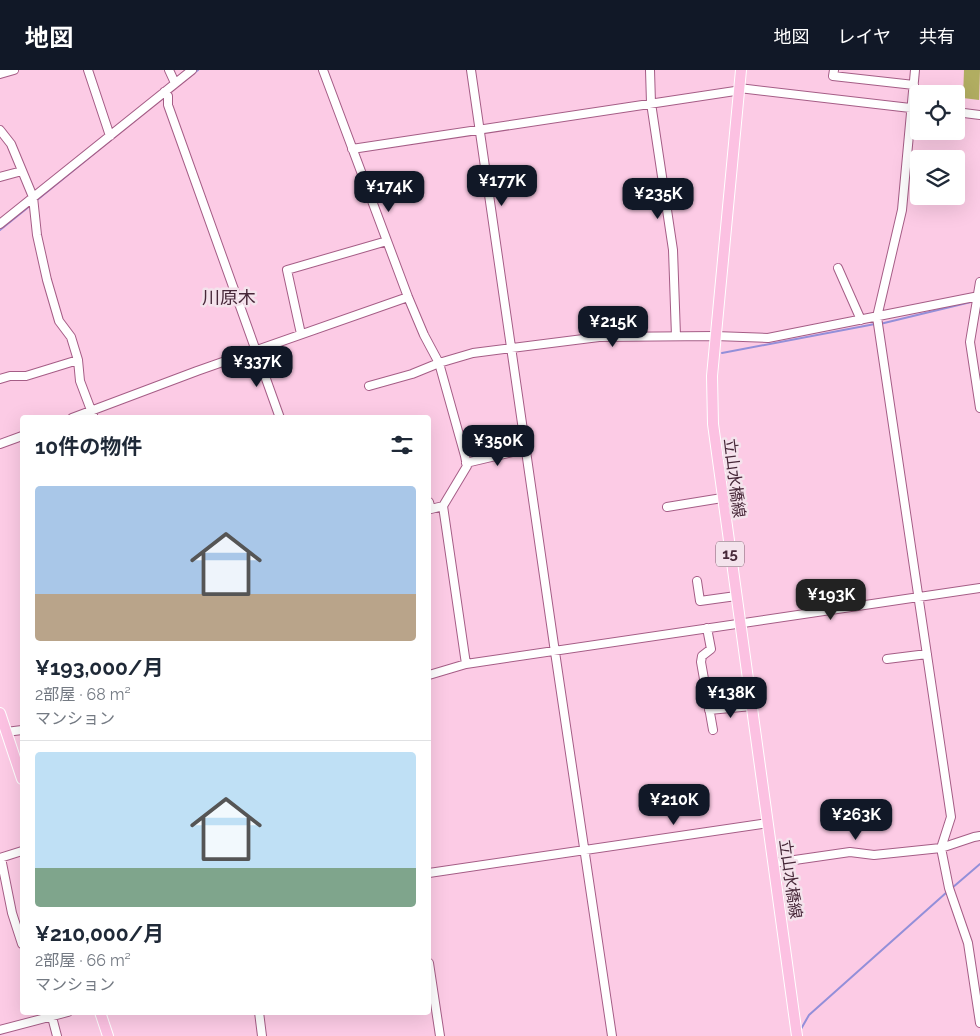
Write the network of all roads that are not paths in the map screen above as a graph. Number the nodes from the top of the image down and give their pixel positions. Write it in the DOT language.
graph roads {
  1 [pos="14,70"];
  2 [pos="88,70"];
  3 [pos="169,70"];
  4 [pos="192,70"];
  5 [pos="323,70"];
  6 [pos="471,70"];
  7 [pos="650,70"];
  8 [pos="740,70"];
  9 [pos="834,70"];
  10 [pos="915,70"];
  11 [pos="0,74"];
  12 [pos="175,83"];
  13 [pos="914,85"];
  14 [pos="739,88"];
  15 [pos="164,92"];
  16 [pos="651,103"];
  17 [pos="910,107"];
  18 [pos="965,113"];
  19 [pos="980,114"];
  20 [pos="0,130"];
  21 [pos="479,130"];
  22 [pos="110,136"];
  23 [pos="911,140"];
  24 [pos="352,149"];
  25 [pos="22,171"];
  26 [pos="0,177"];
  27 [pos="32,197"];
  28 [pos="0,224"];
  29 [pos="387,241"];
  30 [pos="838,268"];
  31 [pos="980,282"];
  32 [pos="979,296"];
  33 [pos="408,297"];
  34 [pos="877,316"];
  35 [pos="861,320"];
  36 [pos="301,334"];
  37 [pos="676,336"];
  38 [pos="715,336"];
  39 [pos="511,347"];
  40 [pos="256,350"];
  41 [pos="78,360"];
  42 [pos="439,363"];
  43 [pos="0,379"];
  44 [pos="369,386"];
  45 [pos="980,408"];
  46 [pos="92,414"];
  47 [pos="279,415"];
  48 [pos="20,437"];
  49 [pos="0,444"];
  50 [pos="525,449"];
  51 [pos="466,463"];
  52 [pos="722,498"];
  53 [pos="443,506"];
  54 [pos="667,506"];
  55 [pos="431,509"];
  56 [pos="698,581"];
  57 [pos="980,588"];
  58 [pos="736,596"];
  59 [pos="918,597"];
  60 [pos="740,623"];
  61 [pos="707,628"];
  62 [pos="554,652"];
  63 [pos="926,654"];
  64 [pos="887,659"];
  65 [pos="466,664"];
  66 [pos="431,674"];
  67 [pos="752,706"];
  68 [pos="709,710"];
  69 [pos="0,713"];
  70 [pos="20,730"];
  71 [pos="713,730"];
  72 [pos="6,732"];
  73 [pos="20,773"];
  74 [pos="768,823"];
  75 [pos="980,836"];
  76 [pos="941,848"];
  77 [pos="584,851"];
  78 [pos="20,852"];
  79 [pos="0,858"];
  80 [pos="774,863"];
  81 [pos="431,874"];
  82 [pos="20,938"];
  83 [pos="431,975"];
  84 [pos="101,1015"];
  85 [pos="259,1015"];
  86 [pos="49,1016"];
  87 [pos="980,1023"];
  88 [pos="0,1030"];
  89 [pos="57,1036"];
  90 [pos="108,1036"];
  91 [pos="262,1036"];
  92 [pos="440,1036"];
  93 [pos="612,1036"];
  94 [pos="797,1036"];
  1 -- 11 [label="street"];
  2 -- 22 [label="street"];
  3 -- 12 [label="street"];
  4 -- 12 [label="street"];
  5 -- 24 [label="street"];
  6 -- 21 [label="street"];
  7 -- 16 [label="street"];
  8 -- 14 [label="main road, 立山水橋線 / 15"];
  9 -- 13 [label="street"];
  10 -- 13 [label="street"];
  12 -- 15 [label="street"];
  14 -- 16 [label="street"];
  14 -- 17 [label="street"];
  14 -- 38 [label="main road, 立山水橋線 / 15"];
  15 -- 22 [label="street"];
  15 -- 40 [label="street"];
  16 -- 21 [label="street"];
  16 -- 37 [label="street"];
  18 -- 19 [label="street"];
  20 -- 25 [label="street"];
  21 -- 24 [label="street"];
  21 -- 39 [label="street"];
  22 -- 27 [label="street"];
  23 -- 34 [label="street"];
  24 -- 29 [label="street"];
  25 -- 26 [label="street"];
  25 -- 27 [label="street"];
  27 -- 28 [label="street"];
  27 -- 41 [label="street"];
  29 -- 33 [label="street"];
  29 -- 36 [label="street"];
  30 -- 35 [label="street"];
  31 -- 32 [label="street"];
  32 -- 34 [label="street"];
  32 -- 45 [label="street"];
  33 -- 36 [label="street"];
  33 -- 42 [label="street"];
  34 -- 35 [label="street"];
  34 -- 59 [label="street"];
  35 -- 38 [label="street"];
  36 -- 40 [label="street"];
  37 -- 38 [label="street"];
  37 -- 39 [label="street"];
  38 -- 52 [label="main road, 立山水橋線 / 15"];
  39 -- 42 [label="street"];
  39 -- 50 [label="street"];
  40 -- 46 [label="street"];
  40 -- 47 [label="street"];
  41 -- 43 [label="street"];
  41 -- 46 [label="street"];
  42 -- 44 [label="street"];
  42 -- 51 [label="street"];
  48 -- 49 [label="street"];
  50 -- 51 [label="street"];
  50 -- 62 [label="street"];
  51 -- 53 [label="street"];
  52 -- 54 [label="street"];
  52 -- 58 [label="main road, 立山水橋線 / 15"];
  53 -- 55 [label="street"];
  53 -- 65 [label="street"];
  56 -- 58 [label="street"];
  57 -- 59 [label="street"];
  58 -- 60 [label="main road, 立山水橋線 / 15"];
  59 -- 60 [label="street"];
  59 -- 63 [label="street"];
  60 -- 61 [label="street"];
  60 -- 67 [label="main road, 立山水橋線 / 15"];
  61 -- 62 [label="street"];
  61 -- 68 [label="street"];
  62 -- 65 [label="street"];
  62 -- 77 [label="street"];
  63 -- 64 [label="street"];
  63 -- 76 [label="street"];
  65 -- 66 [label="street"];
  67 -- 68 [label="street"];
  67 -- 74 [label="main road, 立山水橋線 / 15"];
  68 -- 71 [label="street"];
  69 -- 72 [label="main road"];
  70 -- 72 [label="street"];
  72 -- 73 [label="main road"];
  74 -- 77 [label="street"];
  74 -- 80 [label="main road, 立山水橋線 / 15"];
  75 -- 76 [label="street"];
  76 -- 80 [label="street"];
  76 -- 87 [label="street"];
  77 -- 81 [label="street"];
  77 -- 93 [label="street"];
  78 -- 79 [label="street"];
  79 -- 82 [label="street"];
  80 -- 94 [label="main road, 立山水橋線 / 15"];
  83 -- 92 [label="street"];
  84 -- 90 [label="main road"];
  85 -- 91 [label="street"];
  86 -- 88 [label="street"];
  86 -- 89 [label="street"];
}
